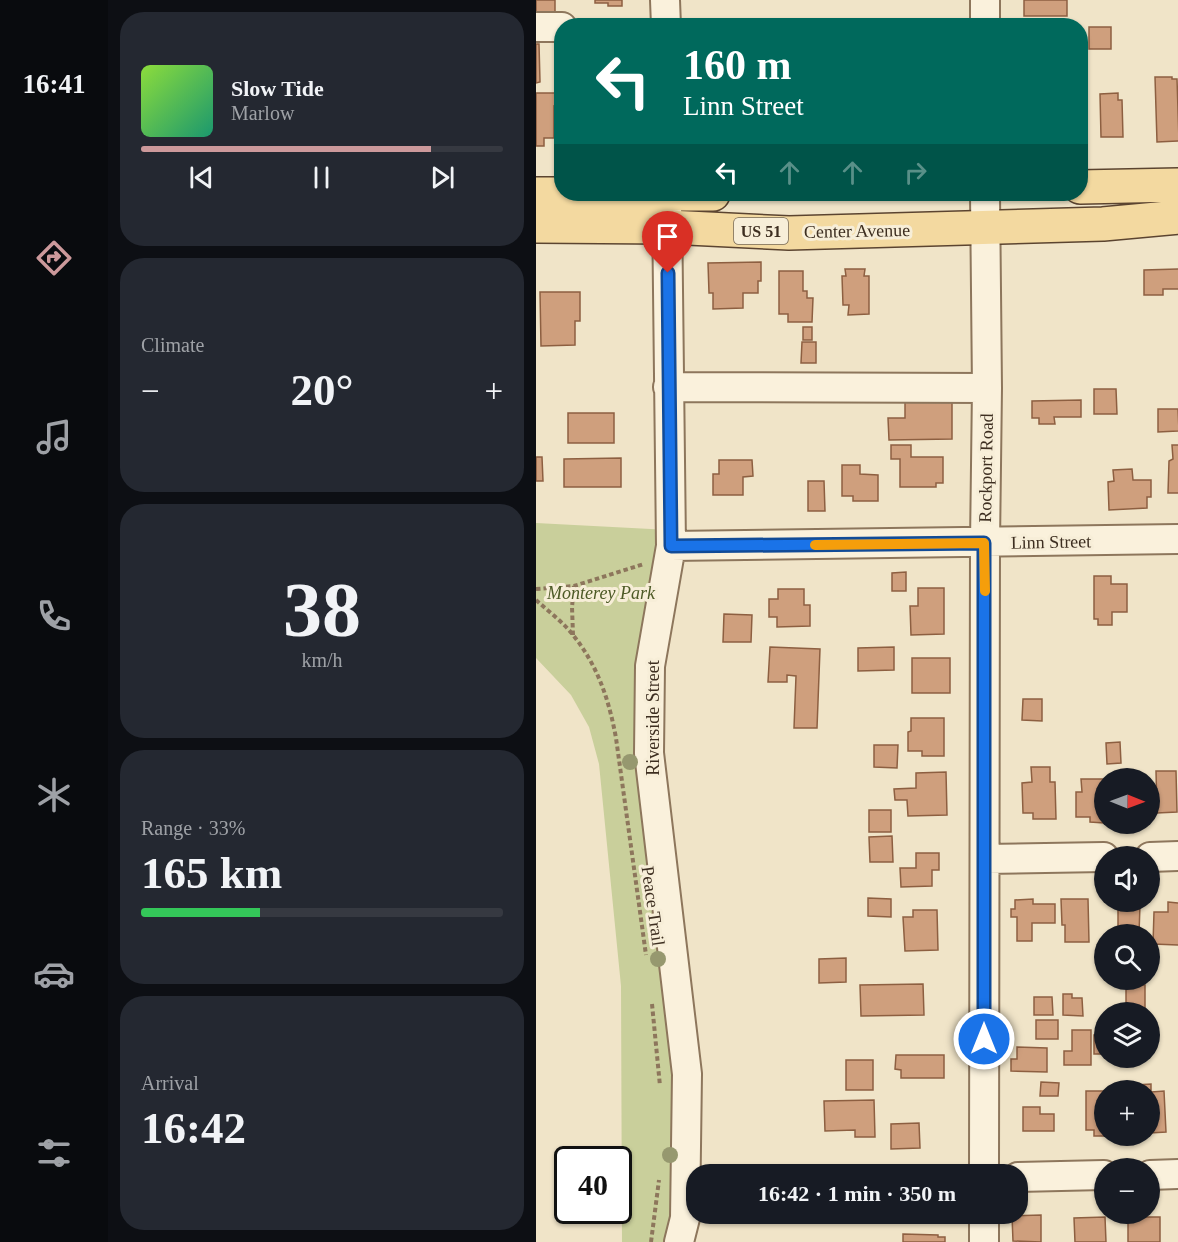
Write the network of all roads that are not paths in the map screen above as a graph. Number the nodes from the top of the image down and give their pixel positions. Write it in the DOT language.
graph roads {
  1 [pos="665,0"];
  2 [pos="985,0"];
  3 [pos="665,18"];
  4 [pos="985,18"];
  5 [pos="536,27"];
  6 [pos="554,27"];
  7 [pos="1178,185"];
  8 [pos="1088,187"];
  9 [pos="536,194"];
  10 [pos="554,194"];
  11 [pos="667,201"];
  12 [pos="985,201"];
  13 [pos="1178,217"];
  14 [pos="536,226"];
  15 [pos="668,227"];
  16 [pos="986,228"];
  17 [pos="668,387"];
  18 [pos="987,388"];
  19 [pos="1178,539"];
  20 [pos="984,543"];
  21 [pos="671,550"];
  22 [pos="1178,856"];
  23 [pos="1094,857"];
  24 [pos="1160,857"];
  25 [pos="985,859"];
  26 [pos="984,1164"];
  27 [pos="1178,1174"];
  28 [pos="1094,1175"];
  29 [pos="1160,1175"];
  30 [pos="1028,1177"];
  31 [pos="984,1224"];
  32 [pos="679,1242"];
  33 [pos="984,1242"];
  1 -- 3 [label="street"];
  2 -- 4 [label="street"];
  5 -- 6 [label="street"];
  7 -- 8 [label="main road"];
  9 -- 10 [label="main road"];
  11 -- 15 [label="street, Riverside Street"];
  12 -- 16 [label="street, Rockport Road"];
  13 -- 16 [label="main road, Center Avenue / US 51"];
  14 -- 15 [label="main road, Center Avenue / US 51"];
  15 -- 16 [label="main road, Center Avenue / US 51"];
  15 -- 17 [label="street, Riverside Street"];
  16 -- 18 [label="street, Rockport Road"];
  17 -- 18 [label="street"];
  17 -- 21 [label="street, Riverside Street"];
  18 -- 20 [label="street, Rockport Road"];
  19 -- 20 [label="street, Linn Street"];
  20 -- 21 [label="street, Linn Street"];
  20 -- 25 [label="street, Rockport Road"];
  21 -- 32 [label="street, Riverside Street"];
  22 -- 24 [label="street"];
  23 -- 25 [label="street"];
  25 -- 26 [label="street, Rockport Road"];
  27 -- 29 [label="street"];
  28 -- 30 [label="street"];
  31 -- 33 [label="street"];
}
